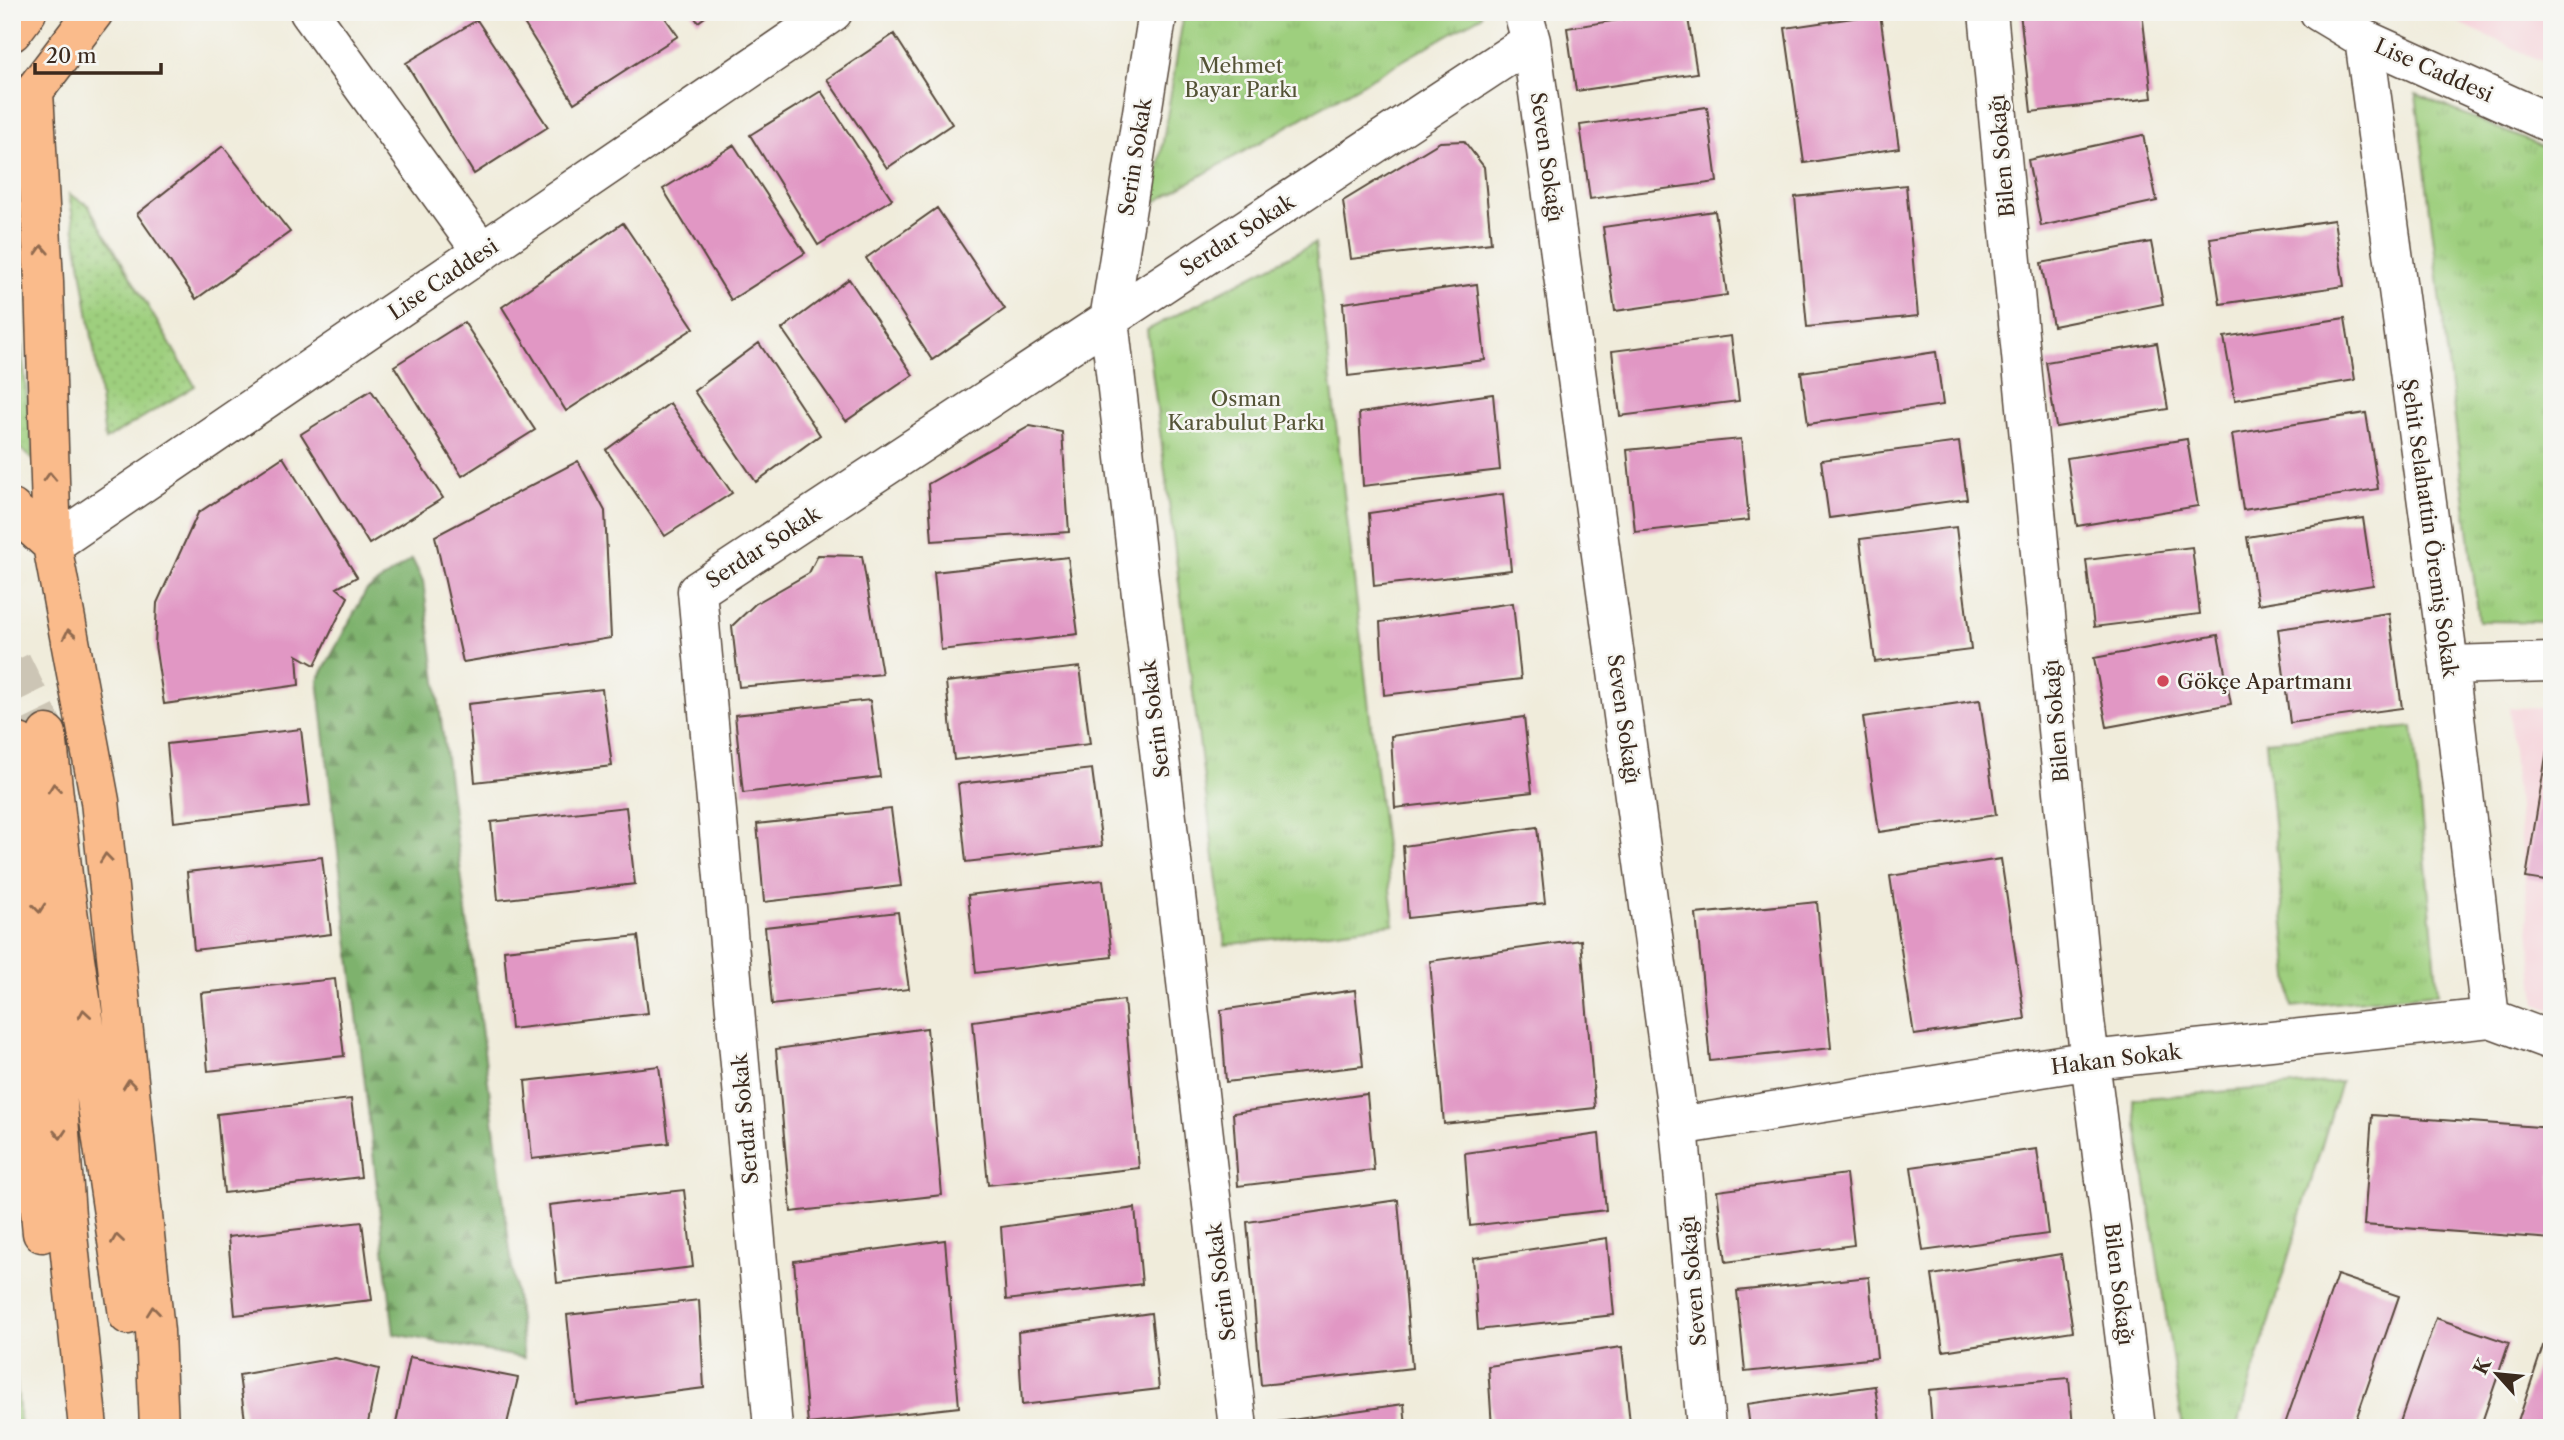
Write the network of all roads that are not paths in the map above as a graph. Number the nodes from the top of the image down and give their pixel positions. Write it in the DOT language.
graph roads {
  1 [pos="27,12"];
  2 [pos="94,12"];
  3 [pos="309,12"];
  4 [pos="833,12"];
  5 [pos="1158,12"];
  6 [pos="1988,12"];
  7 [pos="2319,12"];
  8 [pos="1527,27"];
  9 [pos="12,32"];
  10 [pos="2364,39"];
  11 [pos="34,91"];
  12 [pos="2552,124"];
  13 [pos="12,127"];
  14 [pos="482,252"];
  15 [pos="1109,320"];
  16 [pos="12,509"];
  17 [pos="52,545"];
  18 [pos="2552,663"];
  19 [pos="2449,665"];
  20 [pos="12,921"];
  21 [pos="2490,1018"];
  22 [pos="2552,1041"];
  23 [pos="2091,1060"];
  24 [pos="1679,1126"];
  25 [pos="87,1416"];
  26 [pos="144,1428"];
  27 [pos="159,1428"];
  28 [pos="773,1428"];
  29 [pos="1238,1428"];
  30 [pos="1706,1428"];
  31 [pos="2136,1428"];
  1 -- 9 [label="main road"];
  2 -- 11 [label="main road"];
  3 -- 14 [label="street"];
  4 -- 14 [label="street, Lise Caddesi"];
  5 -- 15 [label="street, Serin Sokak"];
  6 -- 23 [label="street, Bilen Sokağı"];
  7 -- 10 [label="street, Lise Caddesi"];
  8 -- 15 [label="street, Serdar Sokak"];
  8 -- 24 [label="street, Seven Sokağı"];
  10 -- 12 [label="street, Lise Caddesi"];
  10 -- 19 [label="street, Şehit Selahattin Öremiş Sokak"];
  11 -- 13 [label="main road"];
  17 -- 11 [label="main road, one-way"];
  14 -- 17 [label="street, Lise Caddesi"];
  15 -- 28 [label="street, Serdar Sokak"];
  15 -- 29 [label="street, Serin Sokak"];
  16 -- 17 [label="main road"];
  27 -- 17 [label="main road, one-way"];
  18 -- 19 [label="street"];
  19 -- 21 [label="street, Şehit Selahattin Öremiş Sokak"];
  20 -- 25 [label="main road"];
  21 -- 22 [label="street, Hakan Sokak"];
  21 -- 23 [label="street, Hakan Sokak"];
  23 -- 24 [label="street, Hakan Sokak"];
  23 -- 31 [label="street, Bilen Sokağı"];
  24 -- 30 [label="street, Seven Sokağı"];
  26 -- 25 [label="main road, one-way"];
}
